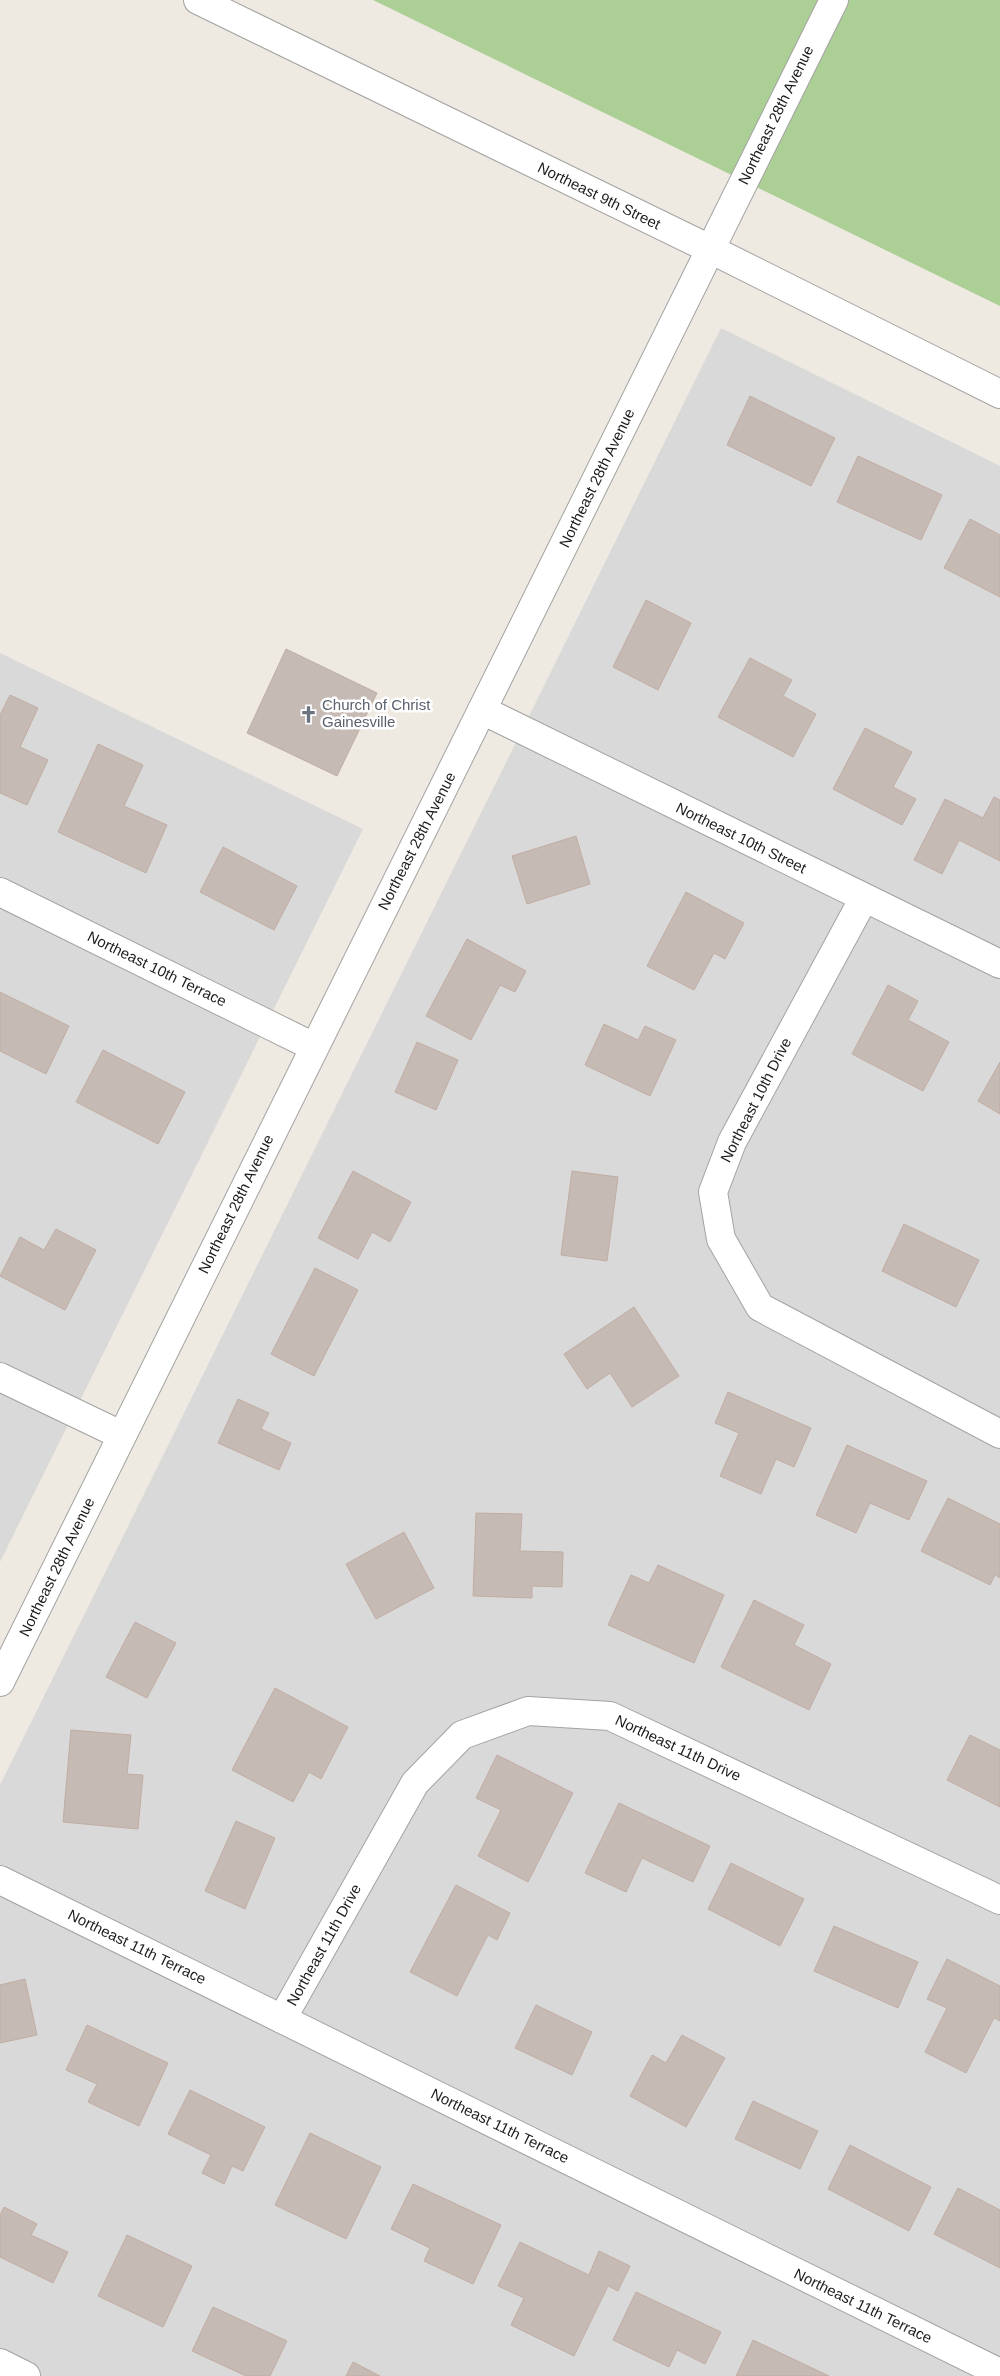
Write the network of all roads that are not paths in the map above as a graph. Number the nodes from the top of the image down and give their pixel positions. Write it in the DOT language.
graph roads {
  1 [pos="198,0"];
  2 [pos="834,0"];
  3 [pos="710,249"];
  4 [pos="1000,394"];
  5 [pos="482,710"];
  6 [pos="0,892"];
  7 [pos="864,898"];
  8 [pos="1000,964"];
  9 [pos="314,1047"];
  10 [pos="0,1376"];
  11 [pos="1000,1434"];
  12 [pos="121,1435"];
  13 [pos="0,1682"];
  14 [pos="0,1880"];
  15 [pos="1000,1900"];
  16 [pos="282,2019"];
  17 [pos="0,2363"];
  18 [pos="1000,2373"];
  19 [pos="26,2376"];
  1 -- 3 [label="street, Northeast 9th Street"];
  2 -- 3 [label="street, Northeast 28th Avenue"];
  3 -- 4 [label="street, Northeast 9th Street"];
  3 -- 5 [label="street, Northeast 28th Avenue"];
  5 -- 7 [label="street, Northeast 10th Street"];
  5 -- 9 [label="street, Northeast 28th Avenue"];
  6 -- 9 [label="street, Northeast 10th Terrace"];
  7 -- 8 [label="street, Northeast 10th Street"];
  7 -- 11 [label="street, Northeast 10th Drive"];
  9 -- 12 [label="street, Northeast 28th Avenue"];
  10 -- 12 [label="street"];
  12 -- 13 [label="street, Northeast 28th Avenue"];
  14 -- 16 [label="street, Northeast 11th Terrace"];
  15 -- 16 [label="street, Northeast 11th Drive"];
  16 -- 18 [label="street, Northeast 11th Terrace"];
  17 -- 19 [label="street"];
}
